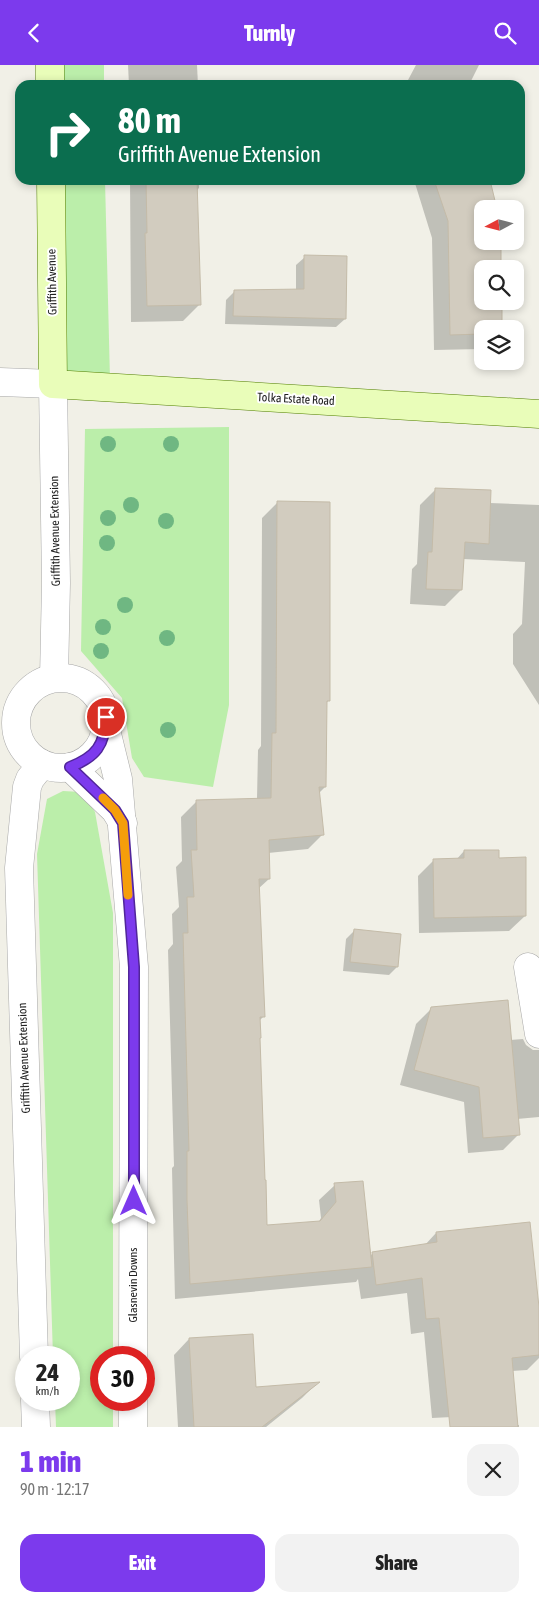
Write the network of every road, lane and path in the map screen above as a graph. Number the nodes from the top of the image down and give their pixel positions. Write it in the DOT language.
graph roads {
  1 [pos="50,65"];
  2 [pos="50,80"];
  3 [pos="51,185"];
  4 [pos="0,382"];
  5 [pos="53,384"];
  6 [pos="539,414"];
  7 [pos="54,678"];
  8 [pos="106,730"];
  9 [pos="42,764"];
  10 [pos="70,767"];
  11 [pos="123,823"];
  12 [pos="528,967"];
  13 [pos="539,1034"];
  14 [pos="34,1346"];
  15 [pos="133,1346"];
  16 [pos="35,1411"];
  17 [pos="133,1411"];
  18 [pos="36,1427"];
  19 [pos="133,1427"];
  1 -- 2 [label="main road"];
  3 -- 5 [label="main road, Griffith Avenue"];
  4 -- 5 [label="street"];
  5 -- 6 [label="main road, Tolka Estate Road"];
  5 -- 7 [label="street, Griffith Avenue Extension"];
  7 -- 8 [label="street"];
  7 -- 9 [label="street"];
  8 -- 10 [label="street"];
  8 -- 11 [label="street, Glasnevin Downs"];
  9 -- 10 [label="street"];
  9 -- 14 [label="street, Griffith Avenue Extension"];
  10 -- 11 [label="street"];
  11 -- 15 [label="street, Glasnevin Downs"];
  12 -- 13 [label="street"];
  16 -- 18 [label="street"];
  17 -- 19 [label="street"];
}
